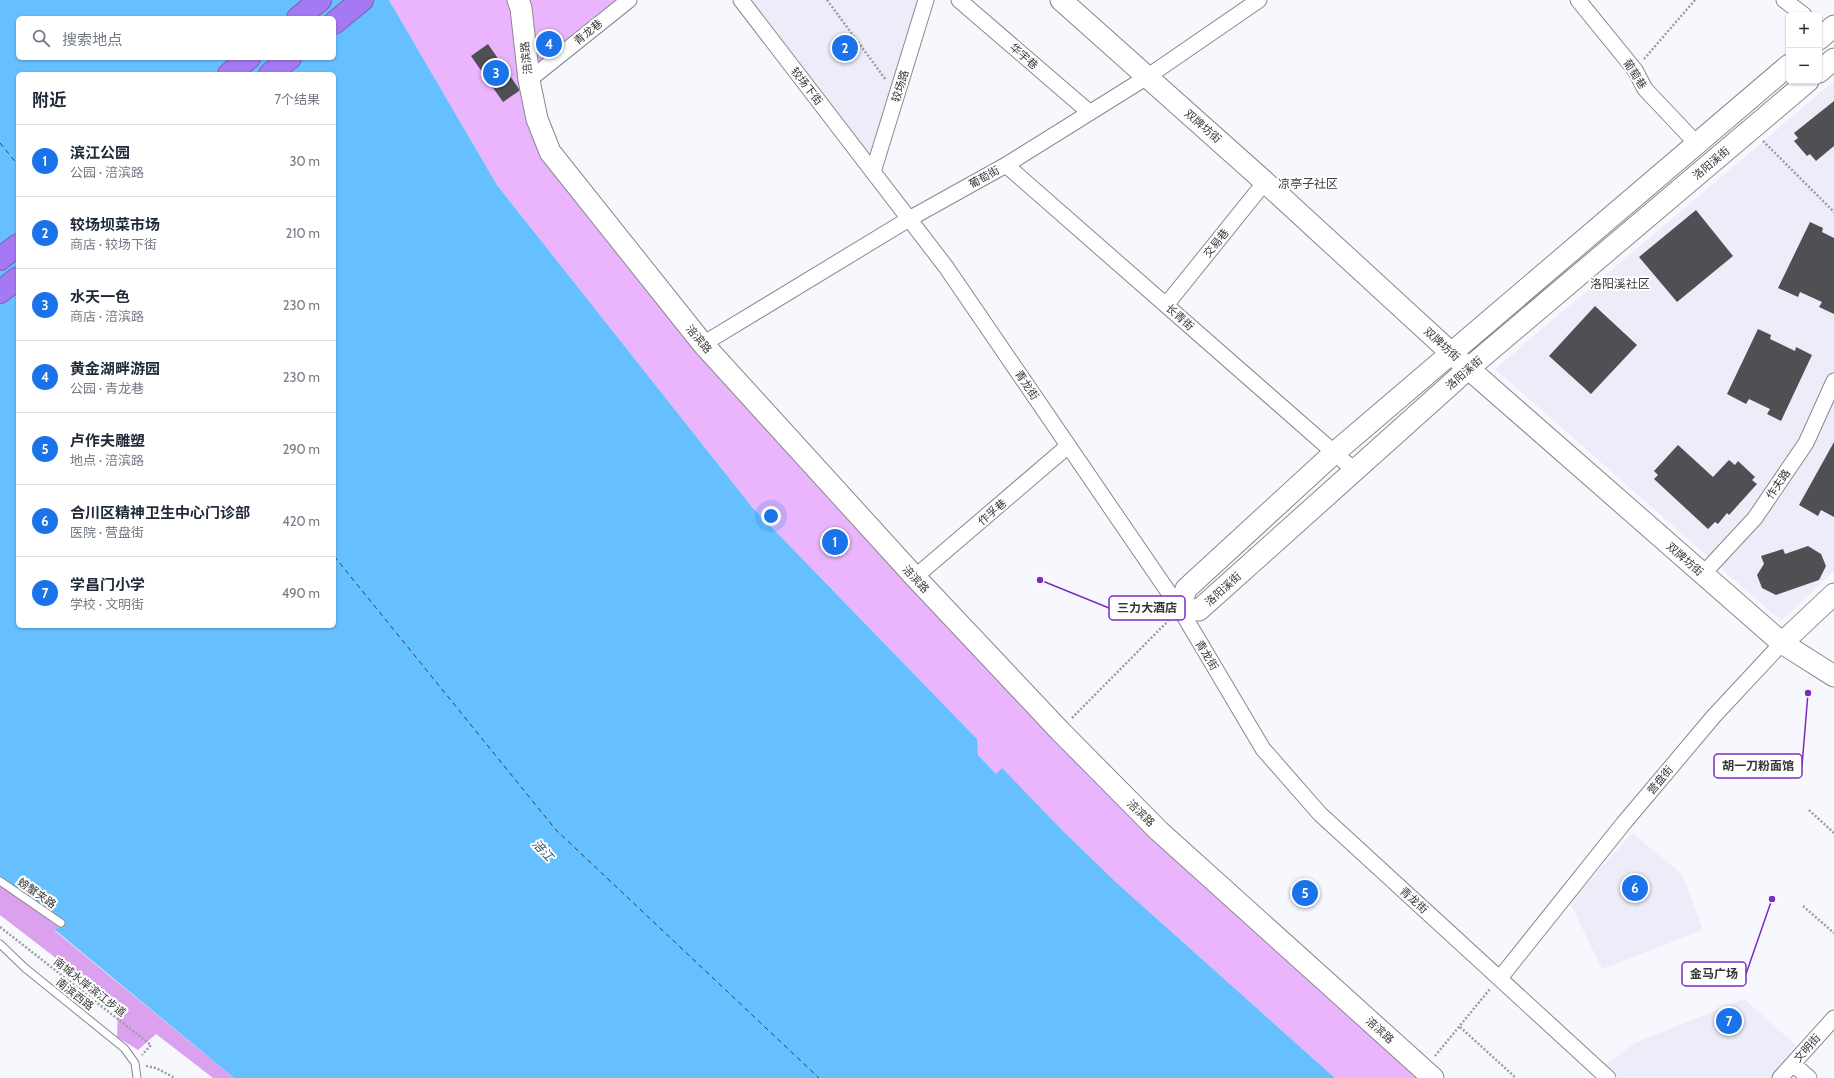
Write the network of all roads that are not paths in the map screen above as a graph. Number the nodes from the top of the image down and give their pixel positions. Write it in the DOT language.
graph roads {
  1 [pos="320,0"];
  2 [pos="362,0"];
  3 [pos="518,0"];
  4 [pos="629,0"];
  5 [pos="741,0"];
  6 [pos="926,0"];
  7 [pos="959,0"];
  8 [pos="1061,0"];
  9 [pos="1578,0"];
  10 [pos="1784,0"];
  11 [pos="1254,1"];
  12 [pos="1800,12"];
  13 [pos="300,16"];
  14 [pos="336,21"];
  15 [pos="1834,59"];
  16 [pos="246,60"];
  17 [pos="288,60"];
  18 [pos="1786,68"];
  19 [pos="1822,69"];
  20 [pos="232,72"];
  21 [pos="272,72"];
  22 [pos="1147,77"];
  23 [pos="528,80"];
  24 [pos="1804,84"];
  25 [pos="1089,112"];
  26 [pos="1697,144"];
  27 [pos="1006,165"];
  28 [pos="873,172"];
  29 [pos="1266,182"];
  30 [pos="909,219"];
  31 [pos="16,247"];
  32 [pos="0,259"];
  33 [pos="16,280"];
  34 [pos="0,292"];
  35 [pos="1166,305"];
  36 [pos="702,344"];
  37 [pos="1451,353"];
  38 [pos="1469,368"];
  39 [pos="1834,381"];
  40 [pos="1068,446"];
  41 [pos="1333,454"];
  42 [pos="1354,470"];
  43 [pos="1702,574"];
  44 [pos="915,578"];
  45 [pos="1834,594"];
  46 [pos="1180,609"];
  47 [pos="1782,644"];
  48 [pos="1834,676"];
  49 [pos="0,881"];
  50 [pos="61,923"];
  51 [pos="0,944"];
  52 [pos="1500,978"];
  53 [pos="1831,1027"];
  54 [pos="1793,1064"];
  55 [pos="1428,1074"];
  56 [pos="137,1078"];
  57 [pos="1608,1078"];
  58 [pos="1780,1078"];
  59 [pos="1809,1078"];
  1 -- 13 [label="highway"];
  2 -- 14 [label="highway"];
  3 -- 23 [label="street, 涪滨路"];
  4 -- 23 [label="street, 青龙巷"];
  5 -- 28 [label="street, 较场下街"];
  6 -- 28 [label="street, 较场路"];
  7 -- 25 [label="street, 华宇巷"];
  8 -- 22 [label="street, 双牌坊街"];
  9 -- 26 [label="street, 葡萄巷"];
  10 -- 12 [label="street"];
  11 -- 22 [label="street, 葡萄街"];
  15 -- 19 [label="street"];
  16 -- 20 [label="highway"];
  17 -- 21 [label="highway"];
  18 -- 26 [label="street"];
  22 -- 25 [label="street, 葡萄街"];
  22 -- 29 [label="street, 双牌坊街"];
  23 -- 36 [label="street, 涪滨路"];
  24 -- 38 [label="street, 洛阳溪街"];
  25 -- 27 [label="street, 葡萄街"];
  26 -- 37 [label="street"];
  27 -- 30 [label="street, 葡萄街"];
  27 -- 35 [label="street, 长青街"];
  28 -- 30 [label="street, 青龙街"];
  29 -- 35 [label="street, 交易巷"];
  29 -- 37 [label="street, 双牌坊街"];
  30 -- 36 [label="street, 葡萄街"];
  30 -- 40 [label="street, 青龙街"];
  31 -- 32 [label="highway"];
  33 -- 34 [label="highway"];
  35 -- 41 [label="street, 长青街"];
  36 -- 44 [label="street, 涪滨路"];
  37 -- 38 [label="street, 双牌坊街"];
  37 -- 41 [label="street"];
  38 -- 42 [label="street, 洛阳溪街"];
  38 -- 43 [label="street, 双牌坊街"];
  39 -- 43 [label="street, 作夫路"];
  40 -- 44 [label="street, 作孚巷"];
  40 -- 46 [label="street, 青龙街"];
  41 -- 42 [label="street, 长青街"];
  41 -- 46 [label="street"];
  42 -- 46 [label="street, 洛阳溪街"];
  43 -- 47 [label="street, 双牌坊街"];
  44 -- 55 [label="street, 涪滨路"];
  45 -- 47 [label="street, 营盘街"];
  46 -- 52 [label="street, 青龙街"];
  47 -- 48 [label="street, 双牌坊街"];
  47 -- 52 [label="street, 营盘街"];
  49 -- 50 [label="lane, 螃蟹夹路"];
  51 -- 56 [label="lane, 南滨西路"];
  52 -- 57 [label="street, 青龙街"];
  53 -- 54 [label="street, 文明街"];
  54 -- 58 [label="street, 文明街"];
  54 -- 59 [label="street"];
}
